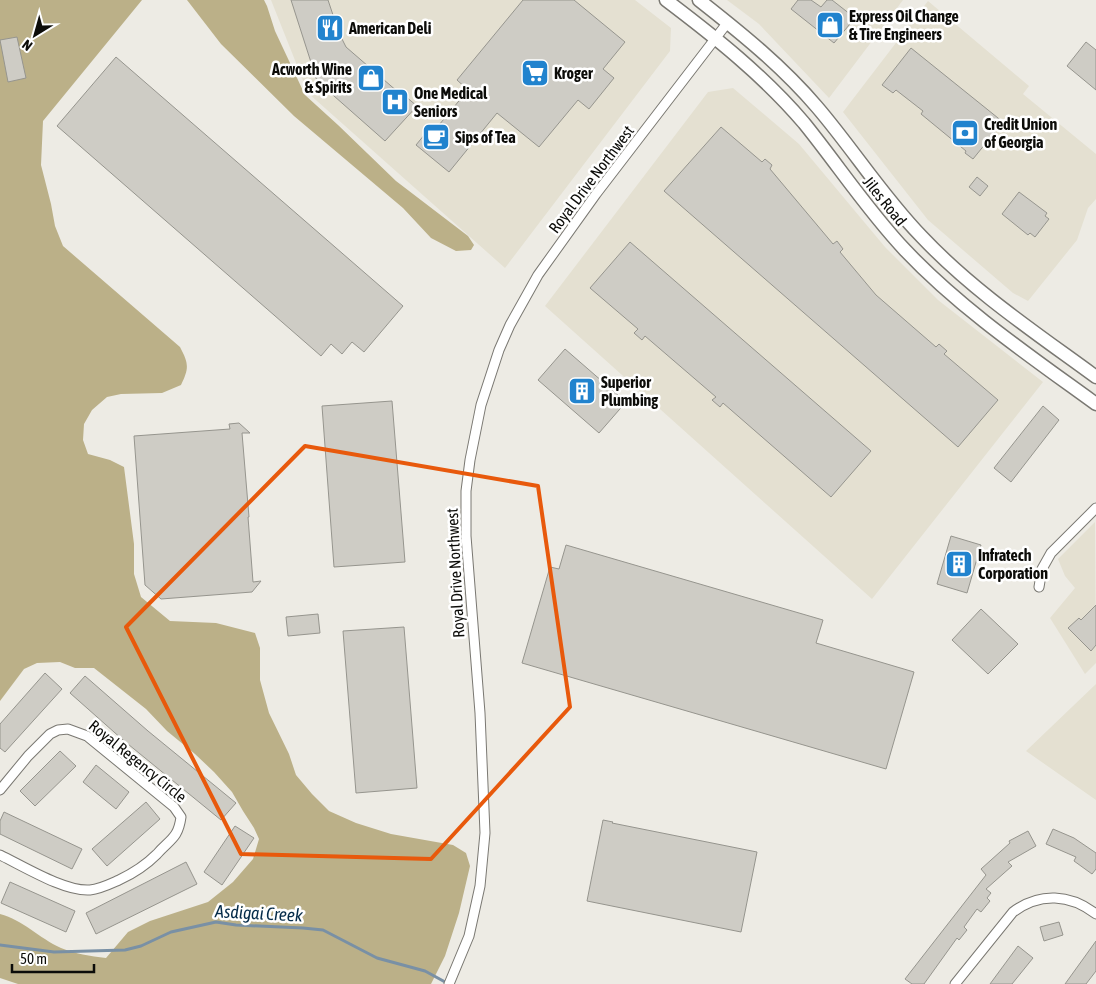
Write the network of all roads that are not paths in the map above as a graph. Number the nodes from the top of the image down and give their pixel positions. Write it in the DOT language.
graph roads {
  1 [pos="666,0"];
  2 [pos="700,0"];
  3 [pos="728,22"];
  4 [pos="715,39"];
  5 [pos="1096,376"];
  6 [pos="1096,404"];
  7 [pos="1096,508"];
  8 [pos="1039,587"];
  9 [pos="0,790"];
  10 [pos="0,855"];
  11 [pos="1096,914"];
  12 [pos="449,984"];
  13 [pos="955,984"];
  1 -- 4 [label="street, Jiles Road"];
  2 -- 3 [label="street, Jiles Road"];
  3 -- 4 [label="street, Royal Drive Northwest"];
  3 -- 5 [label="street, Jiles Road"];
  4 -- 6 [label="street, Jiles Road"];
  4 -- 12 [label="street, Royal Drive Northwest"];
  7 -- 8 [label="street"];
  9 -- 10 [label="street, Royal Regency Circle"];
  11 -- 13 [label="street"];
}
